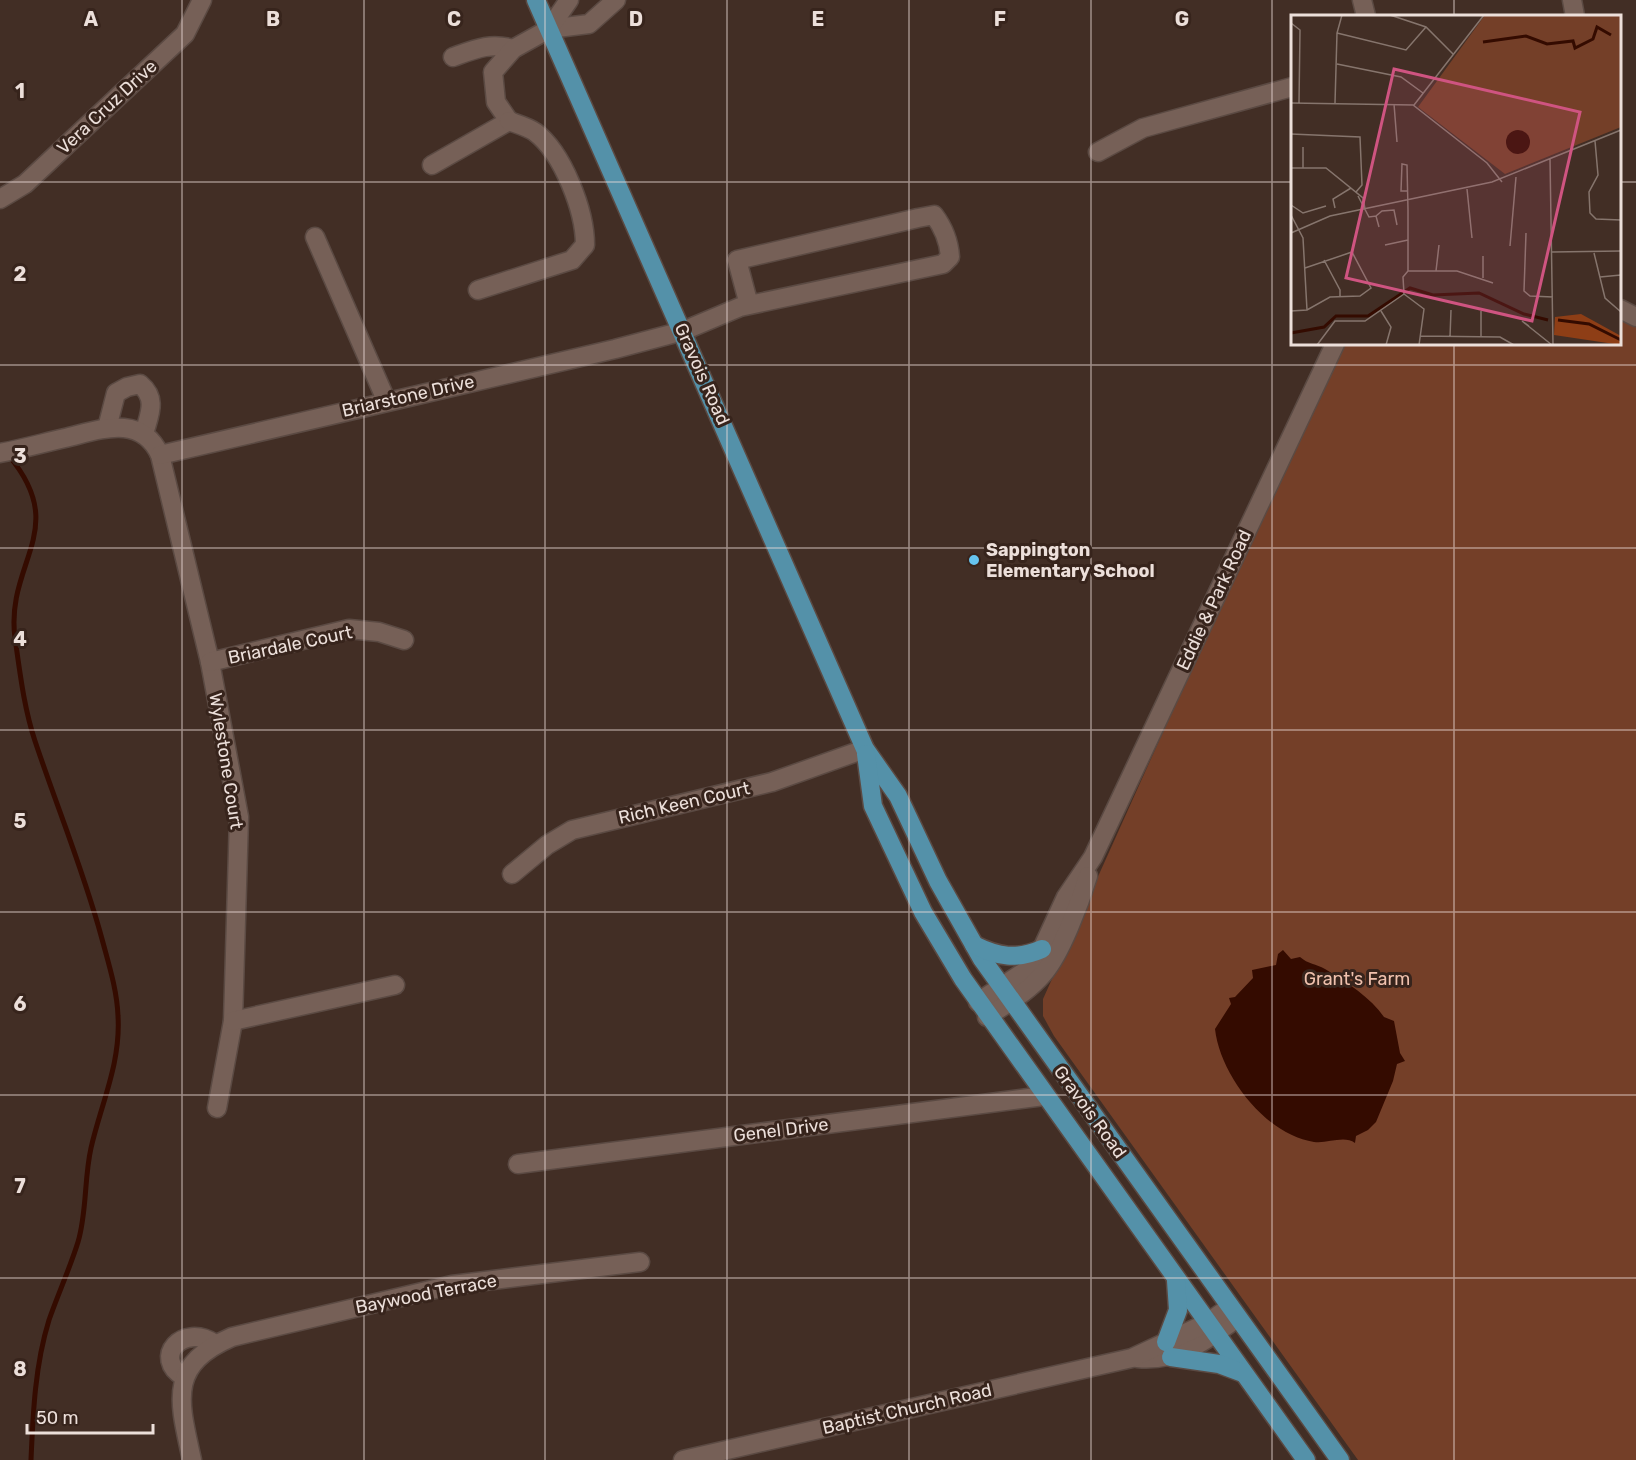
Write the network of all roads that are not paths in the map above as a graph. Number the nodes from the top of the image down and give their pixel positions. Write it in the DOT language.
graph roads {
  1 [pos="536,0"];
  2 [pos="569,0"];
  3 [pos="616,0"];
  4 [pos="1362,0"];
  5 [pos="1572,0"];
  6 [pos="202,1"];
  7 [pos="1366,15"];
  8 [pos="1575,15"];
  9 [pos="549,29"];
  10 [pos="513,49"];
  11 [pos="453,57"];
  12 [pos="1291,88"];
  13 [pos="509,121"];
  14 [pos="1098,152"];
  15 [pos="432,165"];
  16 [pos="0,200"];
  17 [pos="315,237"];
  18 [pos="478,290"];
  19 [pos="749,305"];
  20 [pos="1621,310"];
  21 [pos="1636,317"];
  22 [pos="683,331"];
  23 [pos="1335,345"];
  24 [pos="386,400"];
  25 [pos="106,428"];
  26 [pos="144,434"];
  27 [pos="0,453"];
  28 [pos="160,455"];
  29 [pos="404,640"];
  30 [pos="210,662"];
  31 [pos="865,749"];
  32 [pos="1093,857"];
  33 [pos="512,874"];
  34 [pos="974,945"];
  35 [pos="1042,949"];
  36 [pos="395,985"];
  37 [pos="1006,994"];
  38 [pos="982,1010"];
  39 [pos="233,1021"];
  40 [pos="1044,1095"];
  41 [pos="217,1108"];
  42 [pos="518,1164"];
  43 [pos="640,1262"];
  44 [pos="1176,1279"];
  45 [pos="1234,1312"];
  46 [pos="1211,1328"];
  47 [pos="215,1344"];
  48 [pos="1169,1350"];
  49 [pos="1243,1373"];
  50 [pos="184,1377"];
  51 [pos="192,1460"];
  52 [pos="682,1460"];
  53 [pos="1306,1460"];
  54 [pos="1340,1460"];
  1 -- 9 [label="main road, Gravois Road"];
  2 -- 9 [label="street"];
  3 -- 9 [label="street"];
  4 -- 7 [label="street"];
  5 -- 8 [label="street"];
  6 -- 16 [label="street, Vera Cruz Drive"];
  9 -- 10 [label="street"];
  9 -- 22 [label="main road, Gravois Road"];
  10 -- 11 [label="street"];
  10 -- 13 [label="street"];
  12 -- 14 [label="street"];
  13 -- 15 [label="street"];
  13 -- 18 [label="street"];
  17 -- 24 [label="street"];
  19 -- 19 [label="street, Briarstone Drive"];
  19 -- 22 [label="street, Briarstone Drive"];
  20 -- 21 [label="street"];
  22 -- 24 [label="street, Briarstone Drive"];
  22 -- 31 [label="main road, Gravois Road"];
  23 -- 32 [label="street, Eddie & Park Road"];
  24 -- 28 [label="street, Briarstone Drive"];
  25 -- 26 [label="street"];
  25 -- 26 [label="street"];
  25 -- 27 [label="street"];
  26 -- 28 [label="street"];
  28 -- 30 [label="street, Wylestone Court"];
  29 -- 30 [label="street, Briardale Court"];
  30 -- 39 [label="street, Wylestone Court"];
  31 -- 33 [label="street, Rich Keen Court"];
  31 -- 34 [label="main road, Gravois Road"];
  31 -- 38 [label="main road, Gravois Road"];
  32 -- 35 [label="street, Eddie & Park Road"];
  32 -- 37 [label="street, Eddie & Park Road"];
  34 -- 35 [label="main road"];
  34 -- 37 [label="main road, Gravois Road"];
  35 -- 37 [label="street, Eddie & Park Road"];
  36 -- 39 [label="street"];
  37 -- 38 [label="street, Eddie & Park Road"];
  37 -- 45 [label="main road, Gravois Road"];
  38 -- 40 [label="main road, Gravois Road"];
  39 -- 41 [label="street, Wylestone Court"];
  40 -- 42 [label="street, Genel Drive"];
  40 -- 44 [label="main road, Gravois Road"];
  43 -- 47 [label="street, Baywood Terrace"];
  44 -- 46 [label="main road, Gravois Road"];
  44 -- 48 [label="main road"];
  45 -- 46 [label="street, Baptist Church Road"];
  45 -- 54 [label="main road, Gravois Road"];
  46 -- 48 [label="street, Baptist Church Road"];
  46 -- 49 [label="main road, Gravois Road"];
  47 -- 50 [label="street, Baywood Terrace"];
  47 -- 50 [label="street"];
  48 -- 49 [label="main road"];
  48 -- 52 [label="street, Baptist Church Road"];
  49 -- 53 [label="main road, Gravois Road"];
  50 -- 51 [label="street"];
}
